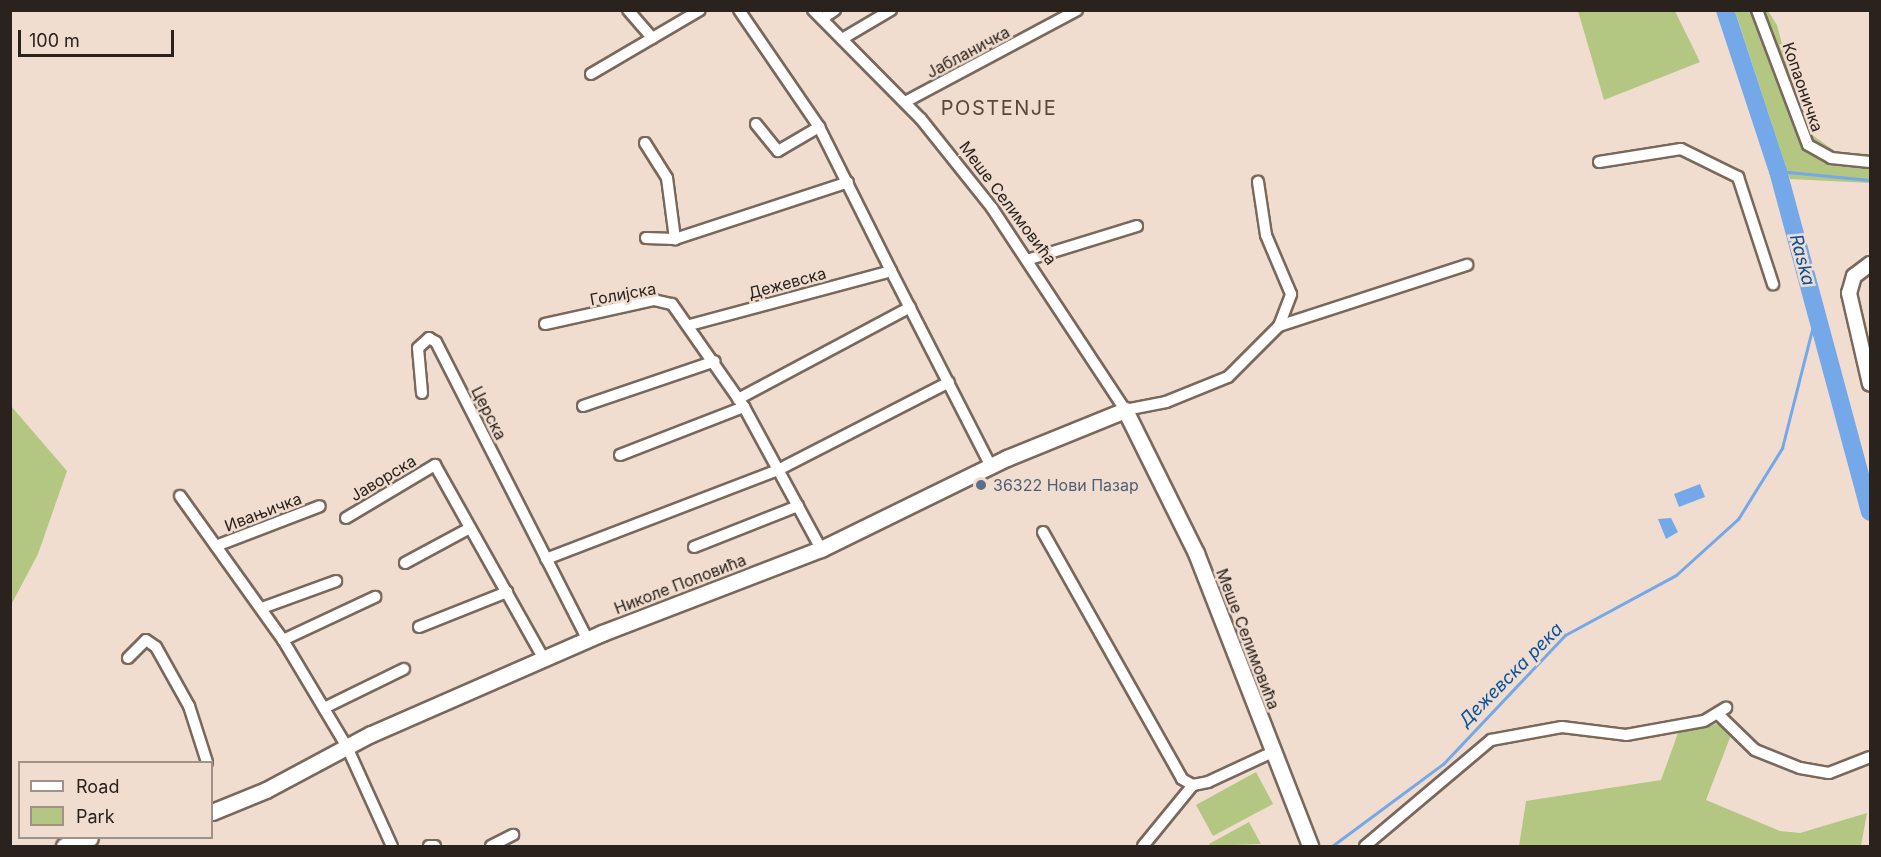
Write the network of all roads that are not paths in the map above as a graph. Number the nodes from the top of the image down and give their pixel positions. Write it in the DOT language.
graph roads {
  1 [pos="628,10"];
  2 [pos="700,10"];
  3 [pos="739,10"];
  4 [pos="813,10"];
  5 [pos="835,10"];
  6 [pos="891,10"];
  7 [pos="1077,10"];
  8 [pos="1757,10"];
  9 [pos="822,19"];
  10 [pos="652,38"];
  11 [pos="842,39"];
  12 [pos="591,74"];
  13 [pos="905,102"];
  14 [pos="756,124"];
  15 [pos="819,127"];
  16 [pos="645,143"];
  17 [pos="1599,162"];
  18 [pos="1870,162"];
  19 [pos="848,182"];
  20 [pos="1258,182"];
  21 [pos="1137,226"];
  22 [pos="646,238"];
  23 [pos="675,239"];
  24 [pos="1030,259"];
  25 [pos="1870,264"];
  26 [pos="1467,265"];
  27 [pos="891,271"];
  28 [pos="1773,284"];
  29 [pos="909,307"];
  30 [pos="545,324"];
  31 [pos="690,325"];
  32 [pos="1279,326"];
  33 [pos="715,361"];
  34 [pos="949,382"];
  35 [pos="1870,384"];
  36 [pos="422,393"];
  37 [pos="741,403"];
  38 [pos="583,406"];
  39 [pos="1125,410"];
  40 [pos="620,455"];
  41 [pos="991,466"];
  42 [pos="778,470"];
  43 [pos="180,496"];
  44 [pos="320,506"];
  45 [pos="798,506"];
  46 [pos="346,518"];
  47 [pos="470,528"];
  48 [pos="1043,532"];
  49 [pos="216,546"];
  50 [pos="694,547"];
  51 [pos="821,549"];
  52 [pos="546,559"];
  53 [pos="405,563"];
  54 [pos="336,581"];
  55 [pos="507,592"];
  56 [pos="375,597"];
  57 [pos="261,608"];
  58 [pos="418,627"];
  59 [pos="283,640"];
  60 [pos="588,640"];
  61 [pos="128,658"];
  62 [pos="544,659"];
  63 [pos="404,669"];
  64 [pos="324,708"];
  65 [pos="347,747"];
  66 [pos="1273,752"];
  67 [pos="1870,757"];
  68 [pos="207,761"];
  69 [pos="1193,784"];
  70 [pos="213,812"];
  71 [pos="513,836"];
  72 [pos="392,846"];
  73 [pos="429,846"];
  74 [pos="435,846"];
  75 [pos="491,846"];
  76 [pos="1143,846"];
  77 [pos="1310,846"];
  78 [pos="1365,846"];
  1 -- 10 [label="street"];
  2 -- 10 [label="street"];
  3 -- 15 [label="street"];
  4 -- 9 [label="street, Меше Селимовића"];
  5 -- 9 [label="street"];
  6 -- 11 [label="street"];
  7 -- 13 [label="street, Јабланичка"];
  8 -- 18 [label="street, Копаоничка"];
  9 -- 11 [label="street, Меше Селимовића"];
  10 -- 12 [label="street"];
  11 -- 13 [label="street, Меше Селимовића"];
  13 -- 24 [label="street, Меше Селимовића"];
  14 -- 15 [label="street"];
  15 -- 19 [label="street"];
  16 -- 23 [label="street"];
  17 -- 28 [label="street"];
  19 -- 23 [label="street"];
  19 -- 27 [label="street"];
  20 -- 32 [label="street"];
  21 -- 24 [label="street"];
  22 -- 23 [label="street"];
  24 -- 39 [label="street, Меше Селимовића"];
  25 -- 35 [label="street"];
  26 -- 32 [label="street"];
  27 -- 29 [label="street"];
  27 -- 31 [label="street, Дежевска"];
  29 -- 34 [label="street"];
  29 -- 37 [label="street"];
  30 -- 31 [label="street, Голијска"];
  31 -- 33 [label="street, Голијска"];
  32 -- 39 [label="street"];
  33 -- 37 [label="street, Голијска"];
  33 -- 38 [label="street"];
  34 -- 41 [label="street"];
  34 -- 42 [label="street"];
  36 -- 52 [label="street, Церска"];
  37 -- 40 [label="street"];
  37 -- 42 [label="street, Голијска"];
  39 -- 41 [label="main road, Николе Поповића"];
  39 -- 66 [label="main road, Меше Селимовића"];
  41 -- 51 [label="main road, Николе Поповића"];
  42 -- 45 [label="street, Голијска"];
  42 -- 52 [label="street"];
  43 -- 49 [label="street, Ивањичка"];
  44 -- 49 [label="street, Ивањичка"];
  45 -- 50 [label="street"];
  45 -- 51 [label="street, Голијска"];
  46 -- 47 [label="street, Јаворска"];
  47 -- 53 [label="street"];
  47 -- 55 [label="street, Јаворска"];
  48 -- 69 [label="street"];
  49 -- 57 [label="street, Ивањичка"];
  51 -- 60 [label="main road, Николе Поповића"];
  52 -- 60 [label="street, Церска"];
  54 -- 57 [label="street"];
  55 -- 58 [label="street"];
  55 -- 62 [label="street, Јаворска"];
  56 -- 59 [label="street"];
  57 -- 59 [label="street, Ивањичка"];
  59 -- 64 [label="street, Ивањичка"];
  60 -- 62 [label="main road, Николе Поповића"];
  61 -- 68 [label="street"];
  62 -- 65 [label="main road, Николе Поповића"];
  63 -- 64 [label="street"];
  64 -- 65 [label="street, Ивањичка"];
  65 -- 70 [label="main road, Николе Поповића"];
  65 -- 72 [label="street"];
  66 -- 69 [label="street"];
  66 -- 77 [label="main road, Меше Селимовића"];
  67 -- 78 [label="street"];
  69 -- 76 [label="street"];
  71 -- 75 [label="street"];
  73 -- 74 [label="street"];
}
